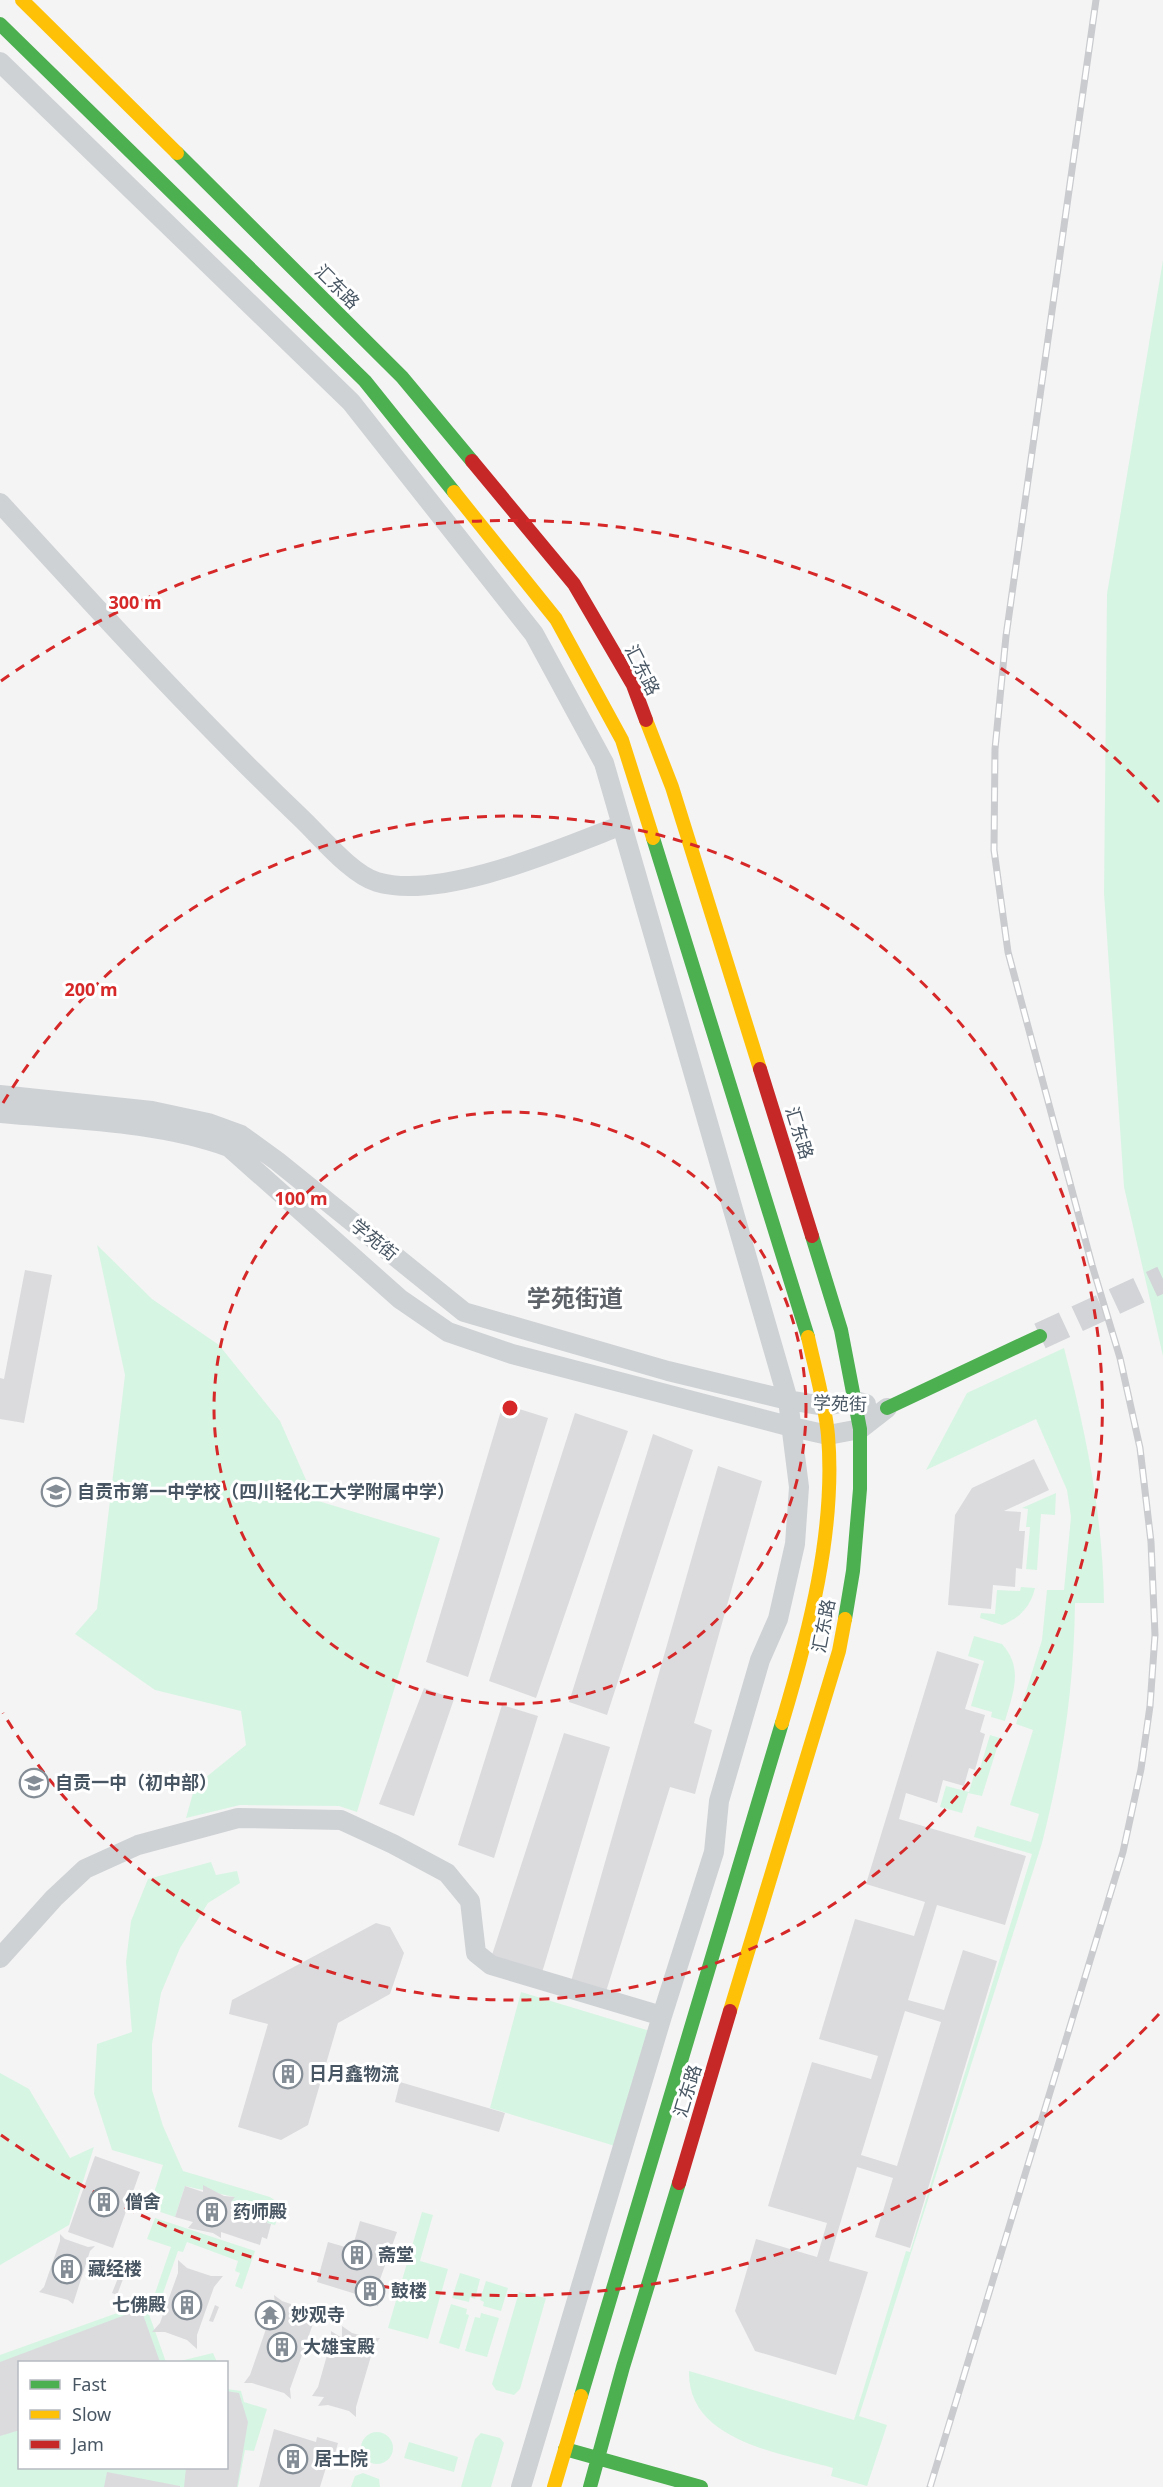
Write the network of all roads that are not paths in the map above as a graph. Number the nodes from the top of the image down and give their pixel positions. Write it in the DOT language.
graph roads {
  1 [pos="22,0"];
  2 [pos="0,24"];
  3 [pos="0,62"];
  4 [pos="0,503"];
  5 [pos="622,825"];
  6 [pos="0,1095"];
  7 [pos="0,1113"];
  8 [pos="1040,1336"];
  9 [pos="788,1400"];
  10 [pos="855,1401"];
  11 [pos="824,1406"];
  12 [pos="887,1407"];
  13 [pos="792,1427"];
  14 [pos="860,1429"];
  15 [pos="828,1435"];
  16 [pos="0,1958"];
  17 [pos="662,2016"];
  18 [pos="565,2449"];
  19 [pos="597,2457"];
  20 [pos="559,2486"];
  21 [pos="521,2487"];
  22 [pos="590,2487"];
  23 [pos="701,2487"];
  1 -- 10 [label="main road, 汇东路"];
  2 -- 11 [label="main road, 汇东路"];
  3 -- 5 [label="street"];
  4 -- 5 [label="street"];
  5 -- 9 [label="street"];
  6 -- 9 [label="street, 学苑街"];
  7 -- 13 [label="street, 学苑街"];
  8 -- 12 [label="main road"];
  9 -- 11 [label="street, 学苑街"];
  9 -- 13 [label="street"];
  10 -- 11 [label="street, 学苑街"];
  10 -- 12 [label="street, 学苑街"];
  10 -- 14 [label="main road, 汇东路"];
  11 -- 15 [label="main road, 汇东路"];
  12 -- 14 [label="street, 学苑街"];
  13 -- 15 [label="street, 学苑街"];
  13 -- 17 [label="street"];
  14 -- 15 [label="street, 学苑街"];
  14 -- 19 [label="main road, 汇东路"];
  15 -- 18 [label="main road, 汇东路"];
  16 -- 17 [label="street"];
  17 -- 21 [label="street"];
  18 -- 19 [label="main road"];
  18 -- 20 [label="main road, 汇东路"];
  19 -- 22 [label="main road, 汇东路"];
  19 -- 23 [label="main road"];
}
